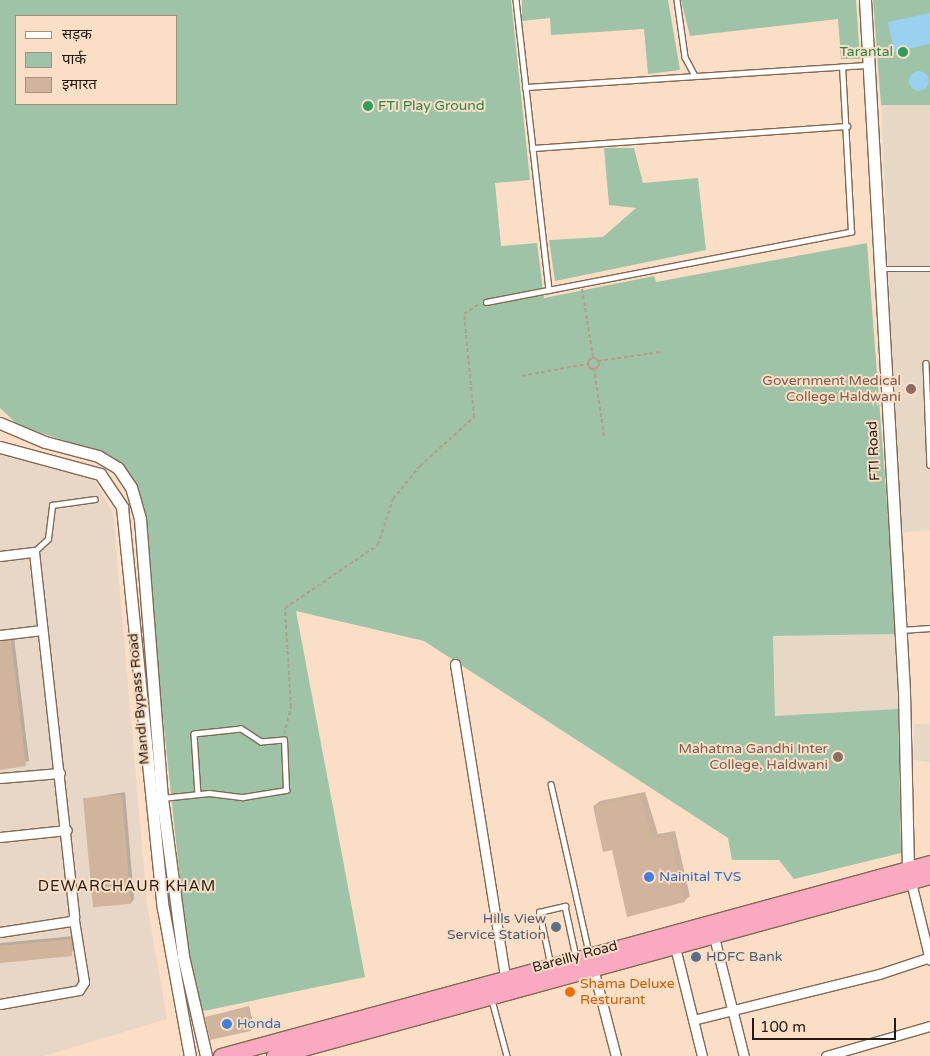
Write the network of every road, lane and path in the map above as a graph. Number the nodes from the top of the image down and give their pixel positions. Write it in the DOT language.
graph roads {
  1 [pos="516,0"];
  2 [pos="677,0"];
  3 [pos="865,0"];
  4 [pos="868,65"];
  5 [pos="842,67"];
  6 [pos="695,76"];
  7 [pos="525,87"];
  8 [pos="847,126"];
  9 [pos="532,148"];
  10 [pos="881,269"];
  11 [pos="930,269"];
  12 [pos="581,284"];
  13 [pos="549,290"];
  14 [pos="486,302"];
  15 [pos="660,352"];
  16 [pos="593,357"];
  17 [pos="598,361"];
  18 [pos="926,363"];
  19 [pos="587,364"];
  20 [pos="594,368"];
  21 [pos="522,376"];
  22 [pos="0,423"];
  23 [pos="604,436"];
  24 [pos="929,437"];
  25 [pos="0,447"];
  26 [pos="930,465"];
  27 [pos="95,498"];
  28 [pos="34,552"];
  29 [pos="0,556"];
  30 [pos="930,628"];
  31 [pos="42,630"];
  32 [pos="900,630"];
  33 [pos="0,635"];
  34 [pos="455,664"];
  35 [pos="284,740"];
  36 [pos="60,772"];
  37 [pos="0,778"];
  38 [pos="551,784"];
  39 [pos="198,794"];
  40 [pos="162,798"];
  41 [pos="67,830"];
  42 [pos="0,837"];
  43 [pos="930,863"];
  44 [pos="909,876"];
  45 [pos="930,876"];
  46 [pos="74,920"];
  47 [pos="713,930"];
  48 [pos="0,932"];
  49 [pos="675,947"];
  50 [pos="582,955"];
  51 [pos="930,958"];
  52 [pos="550,964"];
  53 [pos="593,968"];
  54 [pos="505,976"];
  55 [pos="491,996"];
  56 [pos="0,1004"];
  57 [pos="731,1010"];
  58 [pos="693,1020"];
  59 [pos="930,1026"];
  60 [pos="190,1056"];
  61 [pos="206,1056"];
  62 [pos="221,1056"];
  63 [pos="274,1056"];
  64 [pos="507,1056"];
  65 [pos="616,1056"];
  66 [pos="702,1056"];
  67 [pos="744,1056"];
  68 [pos="826,1056"];
  1 -- 7 [label="lane"];
  2 -- 6 [label="lane"];
  3 -- 4 [label="main road, FTI Road"];
  4 -- 5 [label="lane"];
  4 -- 10 [label="main road, FTI Road"];
  5 -- 6 [label="lane"];
  5 -- 8 [label="lane"];
  6 -- 7 [label="lane"];
  7 -- 9 [label="lane"];
  8 -- 9 [label="lane"];
  8 -- 12 [label="lane"];
  9 -- 13 [label="lane"];
  10 -- 11 [label="lane"];
  10 -- 32 [label="main road, FTI Road"];
  12 -- 13 [label="lane"];
  12 -- 16 [label="path"];
  13 -- 14 [label="lane"];
  14 -- 35 [label="path"];
  15 -- 17 [label="path"];
  16 -- 17 [label="path"];
  16 -- 19 [label="path"];
  17 -- 20 [label="path"];
  18 -- 24 [label="lane"];
  19 -- 20 [label="path"];
  19 -- 21 [label="path"];
  20 -- 23 [label="path"];
  22 -- 40 [label="main road, Mandi Bypass Road"];
  24 -- 26 [label="lane"];
  25 -- 60 [label="main road, Mandi Bypass Road"];
  27 -- 28 [label="lane"];
  28 -- 29 [label="street"];
  28 -- 31 [label="street"];
  30 -- 32 [label="lane"];
  31 -- 33 [label="street"];
  31 -- 36 [label="street"];
  32 -- 44 [label="main road, FTI Road"];
  34 -- 54 [label="street"];
  35 -- 39 [label="lane"];
  35 -- 39 [label="lane"];
  36 -- 37 [label="street"];
  36 -- 41 [label="street"];
  38 -- 50 [label="lane"];
  39 -- 40 [label="lane"];
  40 -- 61 [label="main road, Mandi Bypass Road"];
  41 -- 42 [label="street"];
  41 -- 46 [label="street"];
  43 -- 44 [label="highway, Bareilly Road"];
  44 -- 45 [label="highway, Bareilly Road"];
  44 -- 47 [label="highway, Bareilly Road"];
  44 -- 51 [label="street"];
  46 -- 48 [label="street"];
  46 -- 56 [label="street"];
  47 -- 49 [label="highway, Bareilly Road"];
  47 -- 50 [label="highway, Bareilly Road"];
  47 -- 57 [label="street"];
  49 -- 53 [label="highway, Bareilly Road"];
  49 -- 58 [label="street"];
  50 -- 52 [label="highway, Bareilly Road"];
  50 -- 52 [label="lane"];
  50 -- 53 [label="highway"];
  51 -- 57 [label="street"];
  52 -- 54 [label="highway, Bareilly Road"];
  53 -- 55 [label="highway, Bareilly Road"];
  53 -- 65 [label="street"];
  54 -- 62 [label="highway, Bareilly Road"];
  55 -- 63 [label="highway, Bareilly Road"];
  55 -- 64 [label="lane"];
  57 -- 58 [label="street"];
  57 -- 67 [label="street"];
  58 -- 66 [label="street"];
  59 -- 68 [label="street"];
}
